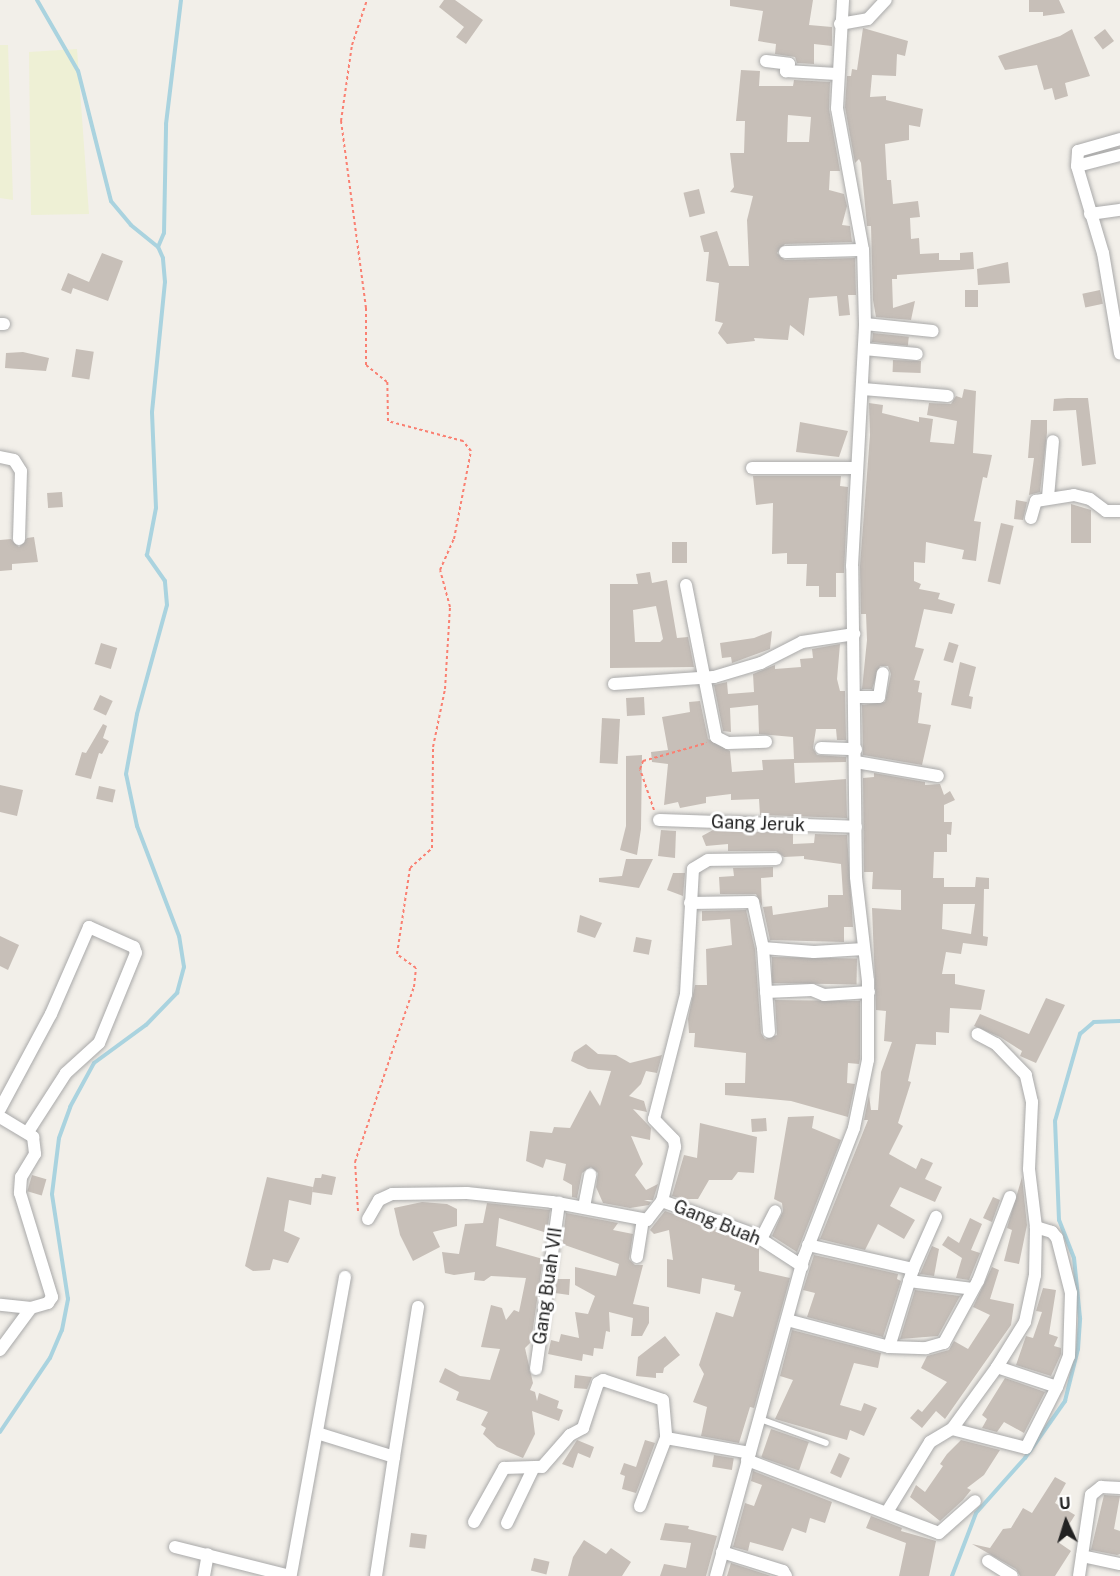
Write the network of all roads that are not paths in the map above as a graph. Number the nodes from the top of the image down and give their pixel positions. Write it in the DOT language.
graph roads {
  1 [pos="843,0"];
  2 [pos="886,0"];
  3 [pos="840,24"];
  4 [pos="766,61"];
  5 [pos="837,74"];
  6 [pos="1120,140"];
  7 [pos="1120,155"];
  8 [pos="1077,166"];
  9 [pos="1120,210"];
  10 [pos="1090,214"];
  11 [pos="863,250"];
  12 [pos="785,252"];
  13 [pos="1116,309"];
  14 [pos="865,324"];
  15 [pos="933,331"];
  16 [pos="864,349"];
  17 [pos="916,354"];
  18 [pos="1120,354"];
  19 [pos="863,389"];
  20 [pos="948,396"];
  21 [pos="1053,441"];
  22 [pos="0,457"];
  23 [pos="752,468"];
  24 [pos="856,468"];
  25 [pos="1048,497"];
  26 [pos="1120,511"];
  27 [pos="1031,518"];
  28 [pos="19,539"];
  29 [pos="686,585"];
  30 [pos="854,634"];
  31 [pos="883,673"];
  32 [pos="702,680"];
  33 [pos="614,684"];
  34 [pos="857,697"];
  35 [pos="766,742"];
  36 [pos="821,748"];
  37 [pos="856,755"];
  38 [pos="938,776"];
  39 [pos="659,820"];
  40 [pos="856,827"];
  41 [pos="776,859"];
  42 [pos="690,903"];
  43 [pos="763,948"];
  44 [pos="864,949"];
  45 [pos="766,992"];
  46 [pos="868,992"];
  47 [pos="769,1032"];
  48 [pos="977,1034"];
  49 [pos="0,1109"];
  50 [pos="0,1117"];
  51 [pos="28,1132"];
  52 [pos="590,1175"];
  53 [pos="1010,1197"];
  54 [pos="662,1201"];
  55 [pos="559,1203"];
  56 [pos="584,1207"];
  57 [pos="775,1211"];
  58 [pos="363,1217"];
  59 [pos="936,1217"];
  60 [pos="643,1221"];
  61 [pos="1036,1227"];
  62 [pos="761,1239"];
  63 [pos="808,1245"];
  64 [pos="637,1257"];
  65 [pos="802,1266"];
  66 [pos="911,1275"];
  67 [pos="345,1277"];
  68 [pos="973,1289"];
  69 [pos="0,1305"];
  70 [pos="418,1307"];
  71 [pos="31,1308"];
  72 [pos="787,1320"];
  73 [pos="889,1347"];
  74 [pos="0,1350"];
  75 [pos="997,1367"];
  76 [pos="536,1370"];
  77 [pos="1058,1387"];
  78 [pos="759,1419"];
  79 [pos="952,1429"];
  80 [pos="317,1433"];
  81 [pos="666,1438"];
  82 [pos="826,1443"];
  83 [pos="748,1457"];
  84 [pos="394,1458"];
  85 [pos="533,1469"];
  86 [pos="1120,1488"];
  87 [pos="975,1501"];
  88 [pos="640,1506"];
  89 [pos="887,1512"];
  90 [pos="474,1522"];
  91 [pos="507,1523"];
  92 [pos="176,1547"];
  93 [pos="722,1552"];
  94 [pos="208,1554"];
  95 [pos="1082,1556"];
  96 [pos="988,1560"];
  97 [pos="1120,1564"];
  98 [pos="291,1575"];
  99 [pos="204,1576"];
  100 [pos="376,1576"];
  101 [pos="716,1576"];
  102 [pos="786,1576"];
  103 [pos="1012,1576"];
  104 [pos="1079,1576"];
  1 -- 3 [label="street"];
  2 -- 3 [label="street"];
  3 -- 5 [label="street"];
  4 -- 5 [label="street"];
  5 -- 11 [label="street"];
  6 -- 8 [label="street"];
  7 -- 8 [label="street"];
  8 -- 10 [label="street"];
  9 -- 10 [label="street"];
  10 -- 13 [label="street"];
  11 -- 12 [label="street"];
  11 -- 14 [label="street"];
  13 -- 18 [label="street"];
  14 -- 15 [label="street"];
  14 -- 16 [label="street"];
  16 -- 17 [label="street"];
  16 -- 19 [label="street"];
  19 -- 20 [label="street"];
  19 -- 24 [label="street"];
  21 -- 25 [label="street"];
  22 -- 28 [label="street"];
  23 -- 24 [label="street"];
  24 -- 30 [label="street"];
  25 -- 26 [label="street"];
  25 -- 27 [label="street"];
  29 -- 32 [label="street"];
  30 -- 32 [label="street"];
  30 -- 34 [label="street"];
  31 -- 34 [label="street"];
  32 -- 33 [label="street"];
  32 -- 35 [label="street"];
  34 -- 37 [label="street"];
  36 -- 37 [label="street"];
  37 -- 38 [label="street"];
  37 -- 40 [label="street"];
  39 -- 40 [label="street, Gang Jeruk"];
  40 -- 44 [label="street"];
  41 -- 42 [label="street"];
  42 -- 43 [label="street"];
  42 -- 54 [label="street"];
  43 -- 44 [label="street"];
  43 -- 45 [label="street"];
  44 -- 46 [label="street"];
  45 -- 46 [label="street"];
  45 -- 47 [label="street"];
  46 -- 63 [label="street"];
  48 -- 61 [label="street"];
  49 -- 51 [label="street"];
  50 -- 51 [label="street"];
  51 -- 71 [label="street"];
  52 -- 56 [label="street"];
  53 -- 68 [label="street"];
  54 -- 60 [label="street"];
  54 -- 62 [label="street, Gang Buah"];
  55 -- 56 [label="street"];
  55 -- 58 [label="street"];
  55 -- 76 [label="street, Gang Buah VII"];
  56 -- 60 [label="street"];
  57 -- 62 [label="street"];
  59 -- 66 [label="street"];
  60 -- 64 [label="street"];
  61 -- 75 [label="street"];
  61 -- 77 [label="street"];
  62 -- 65 [label="street, Gang Buah"];
  63 -- 65 [label="street"];
  63 -- 66 [label="street"];
  65 -- 72 [label="street"];
  66 -- 68 [label="street"];
  66 -- 73 [label="street"];
  67 -- 80 [label="street"];
  68 -- 73 [label="street"];
  69 -- 71 [label="street"];
  70 -- 84 [label="street"];
  71 -- 74 [label="street"];
  72 -- 73 [label="street"];
  72 -- 78 [label="street"];
  75 -- 77 [label="street"];
  75 -- 79 [label="street"];
  77 -- 79 [label="street"];
  78 -- 82 [label="lane"];
  78 -- 83 [label="street"];
  79 -- 89 [label="street"];
  80 -- 84 [label="street"];
  80 -- 98 [label="street"];
  81 -- 83 [label="street"];
  81 -- 85 [label="street"];
  81 -- 88 [label="street"];
  83 -- 89 [label="street"];
  83 -- 93 [label="street"];
  84 -- 100 [label="street"];
  85 -- 90 [label="street"];
  85 -- 91 [label="street"];
  86 -- 95 [label="street"];
  87 -- 89 [label="street"];
  92 -- 94 [label="street"];
  93 -- 101 [label="street"];
  93 -- 102 [label="street"];
  94 -- 98 [label="street"];
  94 -- 99 [label="street"];
  95 -- 97 [label="street"];
  95 -- 104 [label="street"];
  96 -- 103 [label="street"];
}
